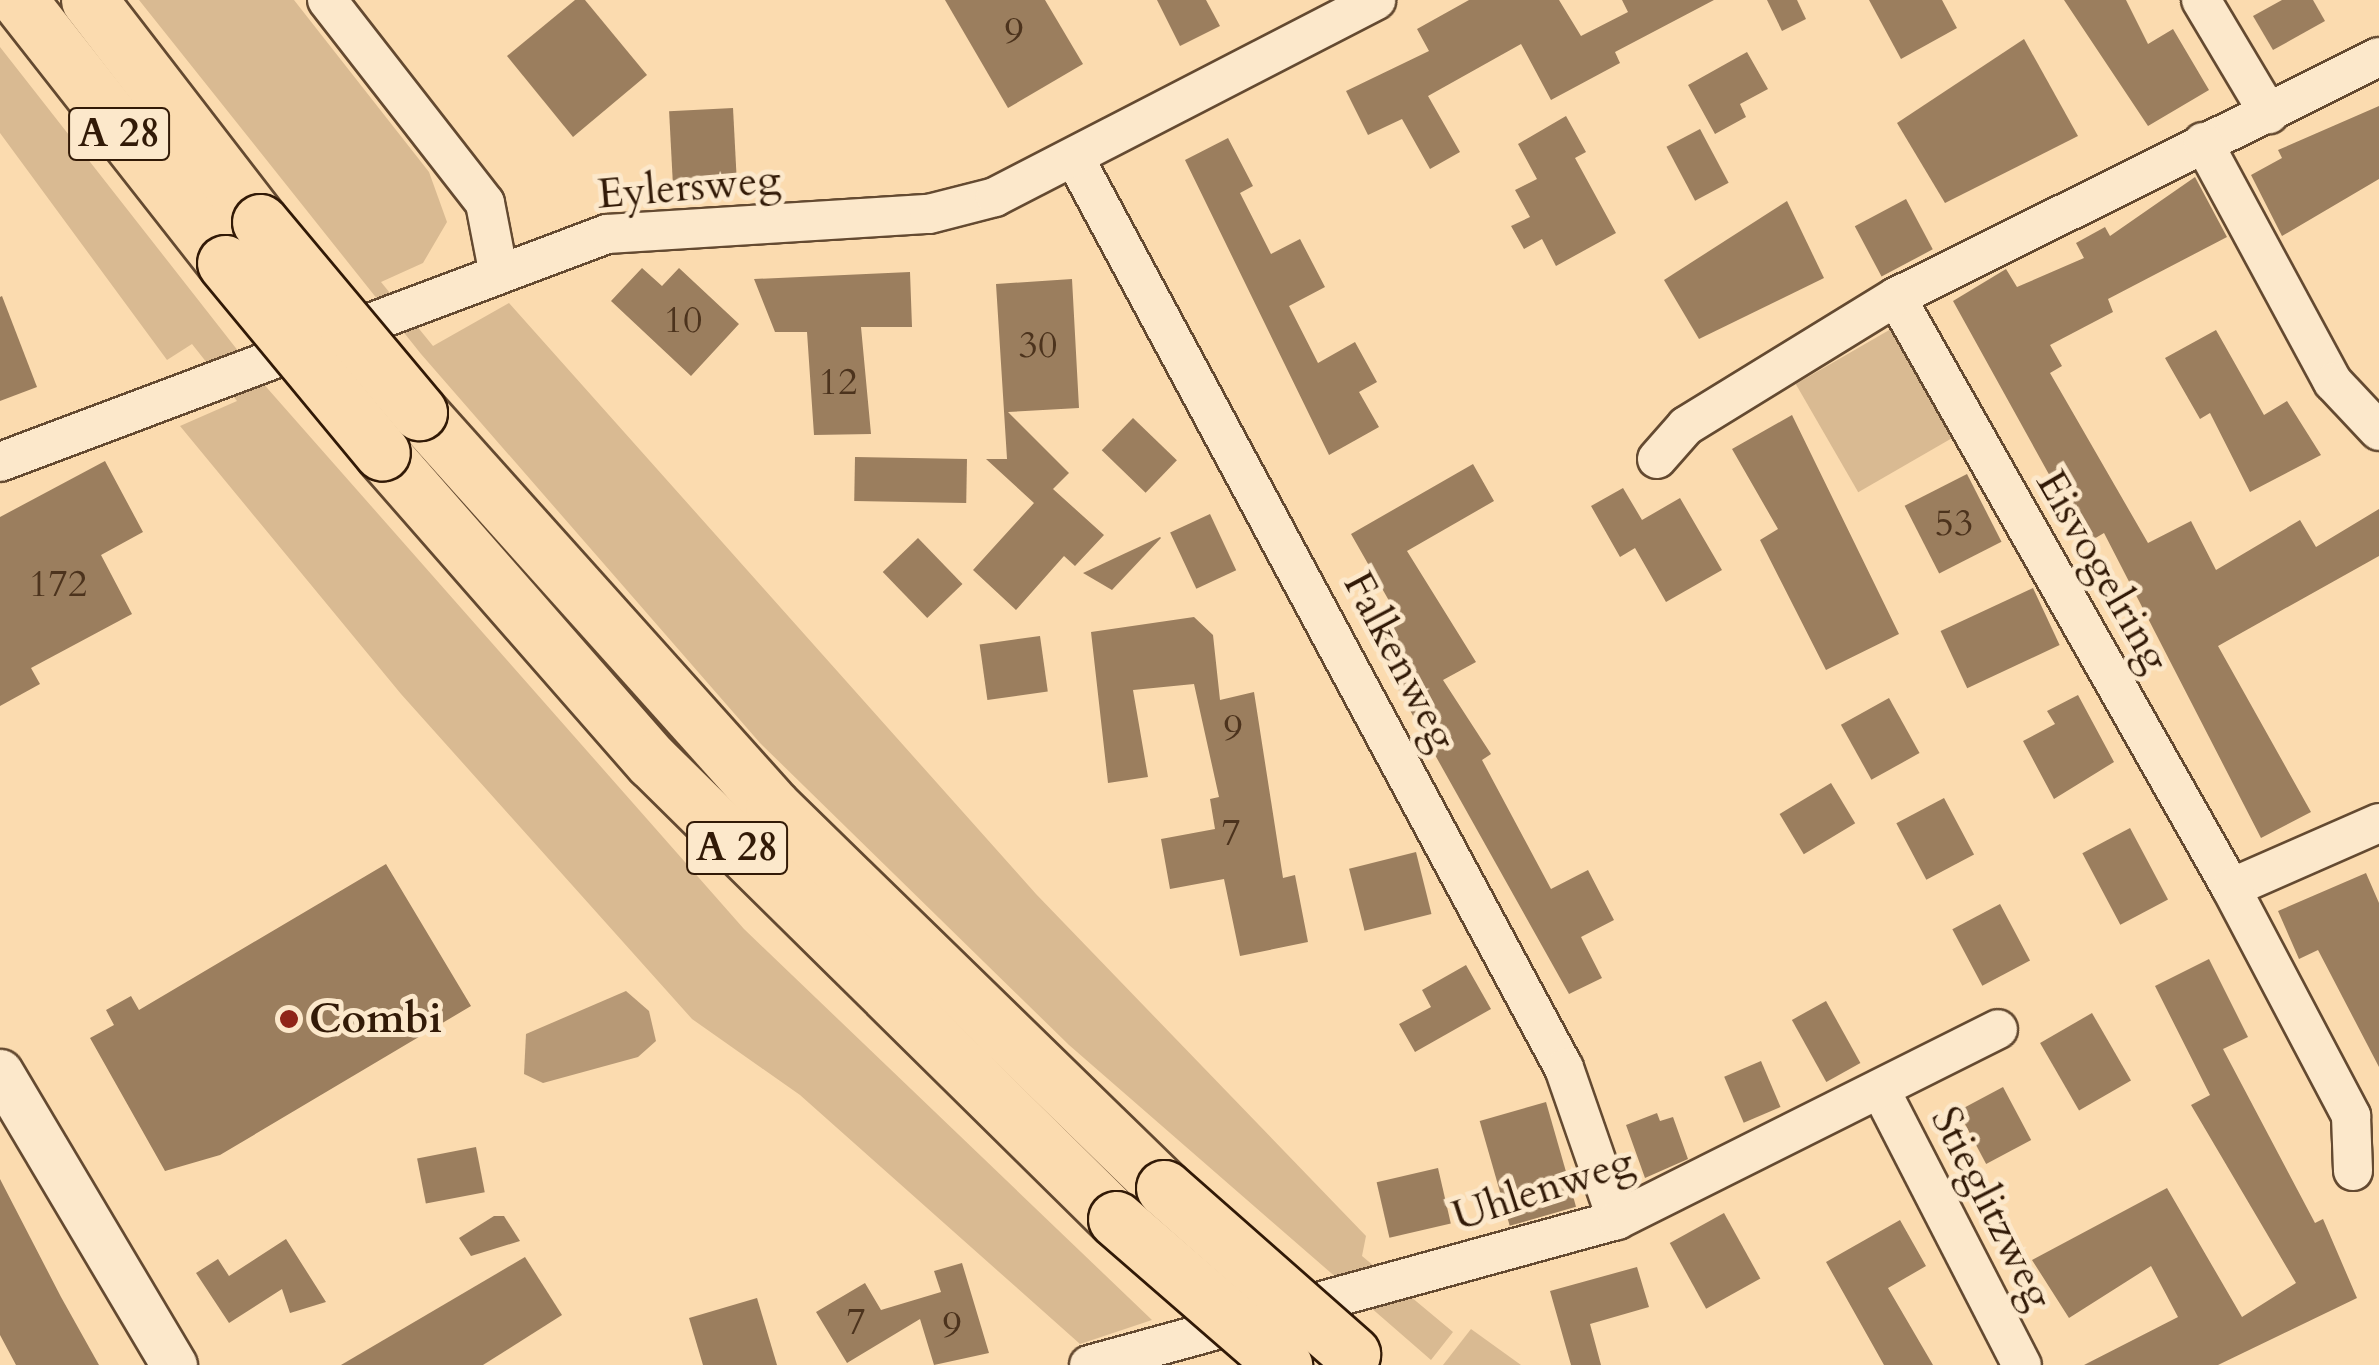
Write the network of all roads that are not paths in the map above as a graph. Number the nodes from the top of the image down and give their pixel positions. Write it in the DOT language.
graph roads {
  1 [pos="18,0"];
  2 [pos="89,0"];
  3 [pos="326,0"];
  4 [pos="1376,0"];
  5 [pos="2200,0"];
  6 [pos="2379,57"];
  7 [pos="2269,114"];
  8 [pos="2204,142"];
  9 [pos="1074,157"];
  10 [pos="498,270"];
  11 [pos="1896,297"];
  12 [pos="2379,431"];
  13 [pos="1657,459"];
  14 [pos="0,462"];
  15 [pos="2379,823"];
  16 [pos="2231,888"];
  17 [pos="1998,1029"];
  18 [pos="0,1072"];
  19 [pos="1881,1092"];
  20 [pos="2352,1171"];
  21 [pos="1617,1220"];
  22 [pos="1359,1360"];
  23 [pos="174,1365"];
  24 [pos="1089,1365"];
  25 [pos="1284,1365"];
  26 [pos="2022,1365"];
  1 -- 25 [label="highway, A 28, bridge"];
  2 -- 22 [label="highway, A 28, bridge"];
  3 -- 10 [label="street"];
  4 -- 9 [label="street, Eylersweg"];
  5 -- 7 [label="street"];
  6 -- 7 [label="street"];
  7 -- 8 [label="street"];
  8 -- 11 [label="street"];
  8 -- 12 [label="street"];
  9 -- 10 [label="street, Eylersweg"];
  9 -- 21 [label="street, Falkenweg"];
  10 -- 14 [label="street, Eylersweg"];
  11 -- 13 [label="street"];
  11 -- 16 [label="street, Eisvogelring"];
  15 -- 16 [label="street"];
  16 -- 20 [label="street, Eisvogelring"];
  17 -- 19 [label="street, Uhlenweg"];
  18 -- 23 [label="street"];
  19 -- 21 [label="street, Uhlenweg"];
  19 -- 26 [label="street, Stieglitzweg"];
  21 -- 24 [label="street, Uhlenweg"];
}
